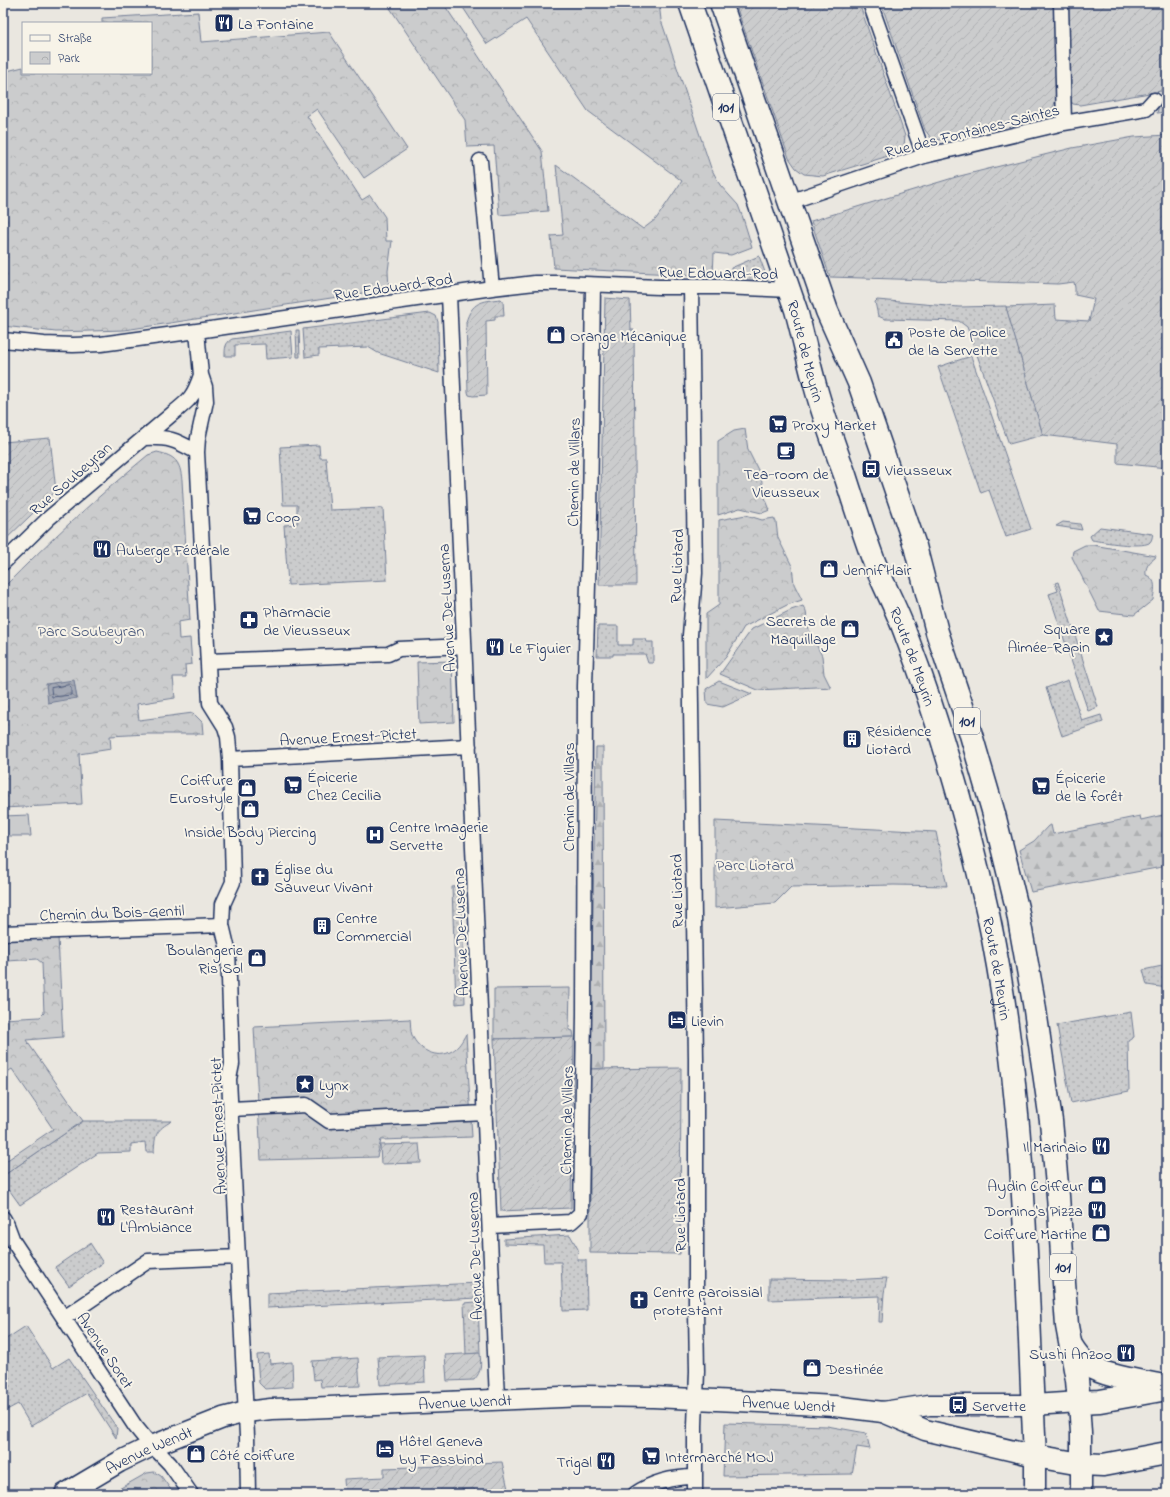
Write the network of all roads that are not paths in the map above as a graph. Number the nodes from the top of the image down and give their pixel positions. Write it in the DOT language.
graph roads {
  1 [pos="690,3"];
  2 [pos="721,3"];
  3 [pos="870,3"];
  4 [pos="1061,3"];
  5 [pos="1154,100"];
  6 [pos="1064,123"];
  7 [pos="924,156"];
  8 [pos="480,161"];
  9 [pos="794,200"];
  10 [pos="593,285"];
  11 [pos="691,287"];
  12 [pos="492,288"];
  13 [pos="789,290"];
  14 [pos="449,295"];
  15 [pos="197,331"];
  16 [pos="3,340"];
  17 [pos="201,375"];
  18 [pos="144,438"];
  19 [pos="197,452"];
  20 [pos="3,563"];
  21 [pos="464,646"];
  22 [pos="208,661"];
  23 [pos="469,746"];
  24 [pos="230,759"];
  25 [pos="222,925"];
  26 [pos="3,933"];
  27 [pos="231,1109"];
  28 [pos="485,1113"];
  29 [pos="3,1218"];
  30 [pos="490,1226"];
  31 [pos="238,1257"];
  32 [pos="64,1318"];
  33 [pos="1070,1342"];
  34 [pos="1167,1388"];
  35 [pos="497,1399"];
  36 [pos="695,1400"];
  37 [pos="1079,1402"];
  38 [pos="1033,1405"];
  39 [pos="246,1412"];
  40 [pos="883,1412"];
  41 [pos="152,1446"];
  42 [pos="1167,1453"];
  43 [pos="1035,1456"];
  44 [pos="1081,1464"];
  45 [pos="696,1477"];
  46 [pos="65,1494"];
  47 [pos="191,1494"];
  48 [pos="248,1494"];
  49 [pos="635,1494"];
  50 [pos="695,1494"];
  51 [pos="1035,1494"];
  52 [pos="1081,1494"];
  1 -- 13 [label="main road, Route de Meyrin / 101"];
  2 -- 9 [label="main road, Route de Meyrin / 101"];
  3 -- 7 [label="street"];
  4 -- 6 [label="street"];
  5 -- 6 [label="street, Rue des Fontaines-Saintes"];
  6 -- 7 [label="street, Rue des Fontaines-Saintes"];
  7 -- 9 [label="street, Rue des Fontaines-Saintes"];
  8 -- 12 [label="street"];
  9 -- 33 [label="main road, Route de Meyrin / 101"];
  10 -- 11 [label="street, Rue Edouard-Rod"];
  10 -- 12 [label="street, Rue Edouard-Rod"];
  10 -- 30 [label="street, Chemin de Villars"];
  11 -- 13 [label="street, Rue Edouard-Rod"];
  11 -- 36 [label="street, Rue Liotard"];
  12 -- 14 [label="street, Rue Edouard-Rod"];
  13 -- 38 [label="main road, Route de Meyrin / 101"];
  14 -- 15 [label="street, Rue Edouard-Rod"];
  14 -- 21 [label="street, Avenue De-Luserna"];
  15 -- 16 [label="street, Rue Edouard-Rod"];
  15 -- 17 [label="street, Avenue Ernest-Pictet"];
  17 -- 18 [label="street, Rue Soubeyran"];
  17 -- 19 [label="street, Avenue Ernest-Pictet"];
  18 -- 19 [label="street"];
  18 -- 20 [label="street, Rue Soubeyran"];
  19 -- 22 [label="street, Avenue Ernest-Pictet"];
  21 -- 22 [label="street"];
  21 -- 23 [label="street, Avenue De-Luserna"];
  22 -- 24 [label="street, Avenue Ernest-Pictet"];
  23 -- 24 [label="street, Avenue Ernest-Pictet"];
  23 -- 28 [label="street, Avenue De-Luserna"];
  24 -- 25 [label="street, Avenue Ernest-Pictet"];
  25 -- 26 [label="street, Chemin du Bois-Gentil"];
  25 -- 27 [label="street, Avenue Ernest-Pictet"];
  27 -- 28 [label="street"];
  27 -- 31 [label="street, Avenue Ernest-Pictet"];
  28 -- 30 [label="street, Avenue De-Luserna"];
  29 -- 32 [label="street, Avenue Soret"];
  30 -- 35 [label="street, Avenue De-Luserna"];
  31 -- 32 [label="street"];
  31 -- 39 [label="street, Avenue Ernest-Pictet"];
  32 -- 41 [label="street, Avenue Soret"];
  33 -- 34 [label="main road"];
  33 -- 37 [label="main road, Route de Meyrin / 101"];
  34 -- 37 [label="main road"];
  35 -- 36 [label="main road, Avenue Wendt"];
  35 -- 39 [label="main road, Avenue Wendt"];
  36 -- 40 [label="main road, Avenue Wendt"];
  36 -- 45 [label="street, Rue Liotard"];
  37 -- 38 [label="main road, Avenue Wendt"];
  37 -- 44 [label="main road, 101"];
  38 -- 40 [label="main road, Avenue Wendt"];
  38 -- 43 [label="main road, 101"];
  39 -- 41 [label="main road, Avenue Wendt"];
  39 -- 48 [label="street, Avenue Ernest-Pictet"];
  40 -- 43 [label="main road, Avenue Wendt"];
  41 -- 46 [label="main road, Avenue Wendt"];
  41 -- 47 [label="street, Avenue Soret"];
  42 -- 44 [label="main road, Avenue Wendt"];
  43 -- 44 [label="main road, Avenue Wendt"];
  43 -- 51 [label="main road, 101"];
  44 -- 52 [label="main road, 101"];
  45 -- 49 [label="street"];
  45 -- 50 [label="street, Rue Liotard"];
}
